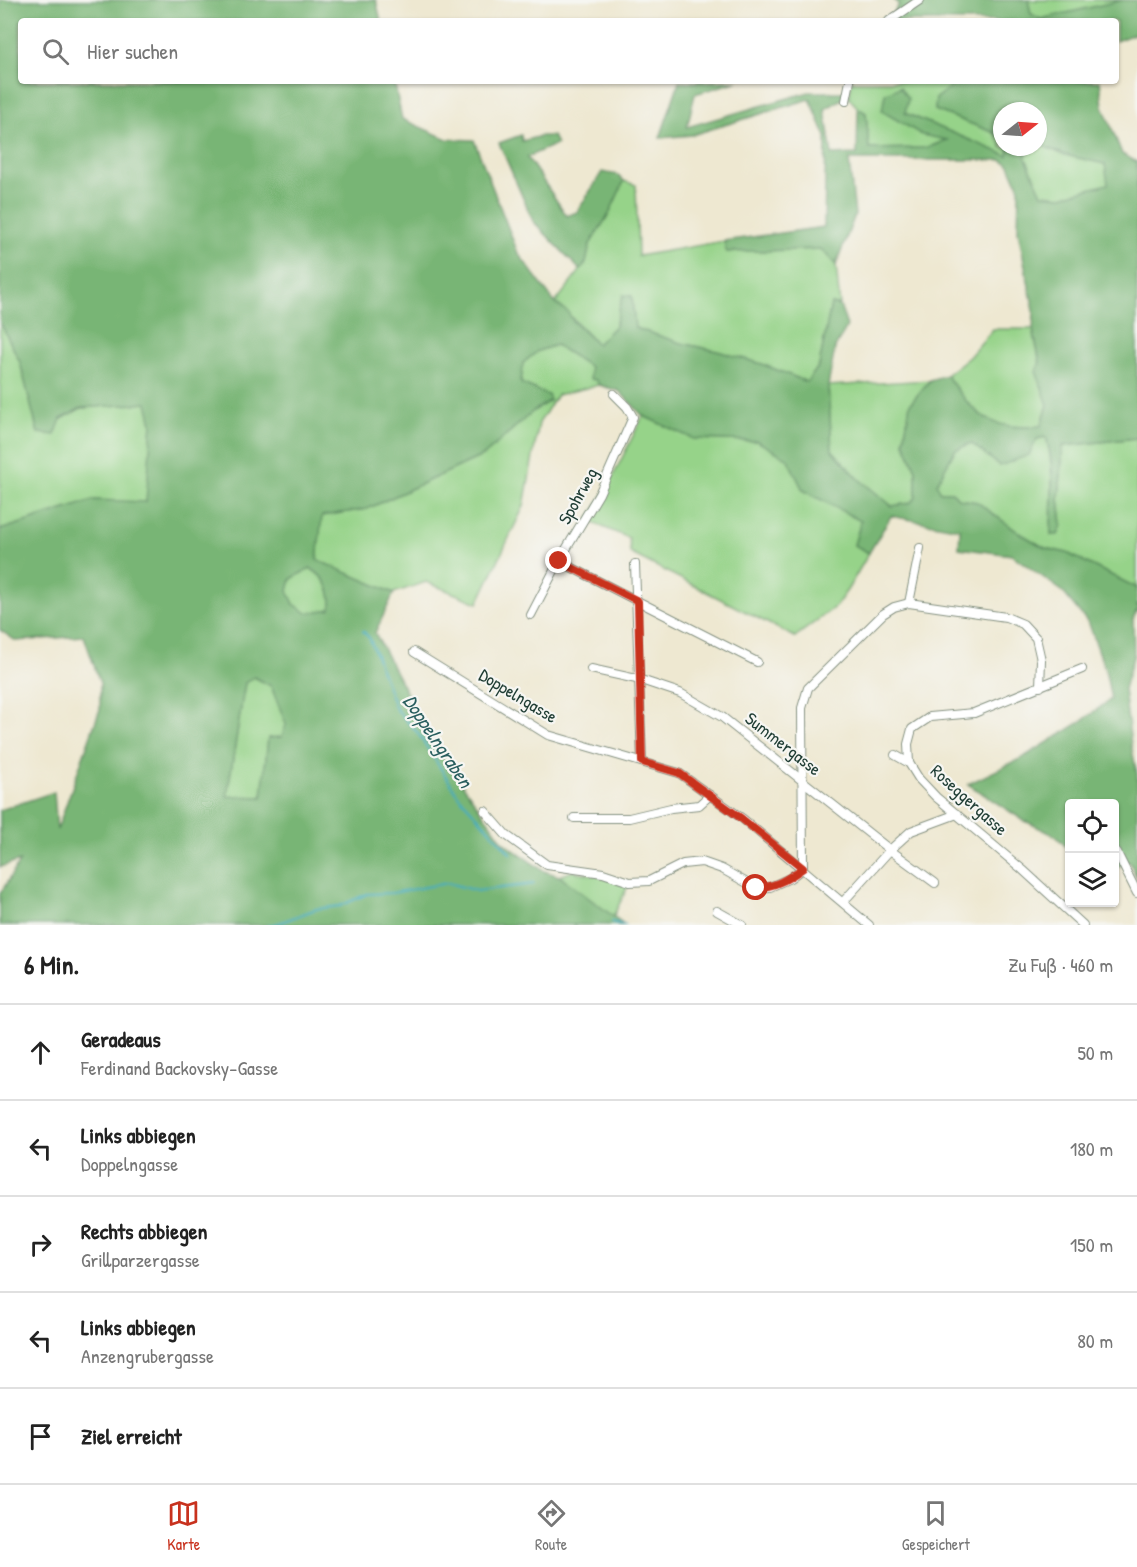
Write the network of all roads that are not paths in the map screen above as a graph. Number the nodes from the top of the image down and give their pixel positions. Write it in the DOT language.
graph roads {
  1 [pos="920,0"];
  2 [pos="893,18"];
  3 [pos="849,84"];
  4 [pos="846,101"];
  5 [pos="614,394"];
  6 [pos="920,548"];
  7 [pos="559,561"];
  8 [pos="635,564"];
  9 [pos="638,601"];
  10 [pos="909,603"];
  11 [pos="531,615"];
  12 [pos="414,652"];
  13 [pos="756,662"];
  14 [pos="591,669"];
  15 [pos="1082,669"];
  16 [pos="641,680"];
  17 [pos="1040,687"];
  18 [pos="895,755"];
  19 [pos="642,762"];
  20 [pos="909,763"];
  21 [pos="803,780"];
  22 [pos="710,795"];
  23 [pos="485,811"];
  24 [pos="957,814"];
  25 [pos="574,818"];
  26 [pos="890,850"];
  27 [pos="1119,857"];
  28 [pos="803,868"];
  29 [pos="935,882"];
  30 [pos="1137,892"];
  31 [pos="843,902"];
  32 [pos="717,911"];
  33 [pos="742,925"];
  34 [pos="869,925"];
  35 [pos="1083,925"];
  1 -- 2 [label="street"];
  3 -- 4 [label="street"];
  5 -- 7 [label="street, Spohrweg"];
  6 -- 10 [label="street"];
  7 -- 9 [label="street"];
  7 -- 11 [label="street, Spohrweg"];
  8 -- 9 [label="street"];
  9 -- 13 [label="street"];
  9 -- 16 [label="street"];
  10 -- 17 [label="street"];
  10 -- 21 [label="street"];
  12 -- 19 [label="street, Doppelngasse"];
  14 -- 16 [label="street, Summergasse"];
  15 -- 17 [label="street, Roseggergasse"];
  16 -- 19 [label="street"];
  16 -- 21 [label="street, Summergasse"];
  17 -- 20 [label="street, Roseggergasse"];
  18 -- 20 [label="street"];
  19 -- 22 [label="street, Doppelngasse"];
  20 -- 24 [label="street, Roseggergasse"];
  21 -- 26 [label="street, Summergasse"];
  21 -- 28 [label="street"];
  22 -- 25 [label="street"];
  22 -- 28 [label="street, Doppelngasse"];
  23 -- 28 [label="street"];
  24 -- 26 [label="street"];
  24 -- 35 [label="street, Roseggergasse"];
  26 -- 29 [label="street, Summergasse"];
  26 -- 31 [label="street"];
  27 -- 30 [label="street"];
  28 -- 31 [label="street, Doppelngasse"];
  31 -- 34 [label="street, Doppelngasse"];
  32 -- 33 [label="street"];
}
